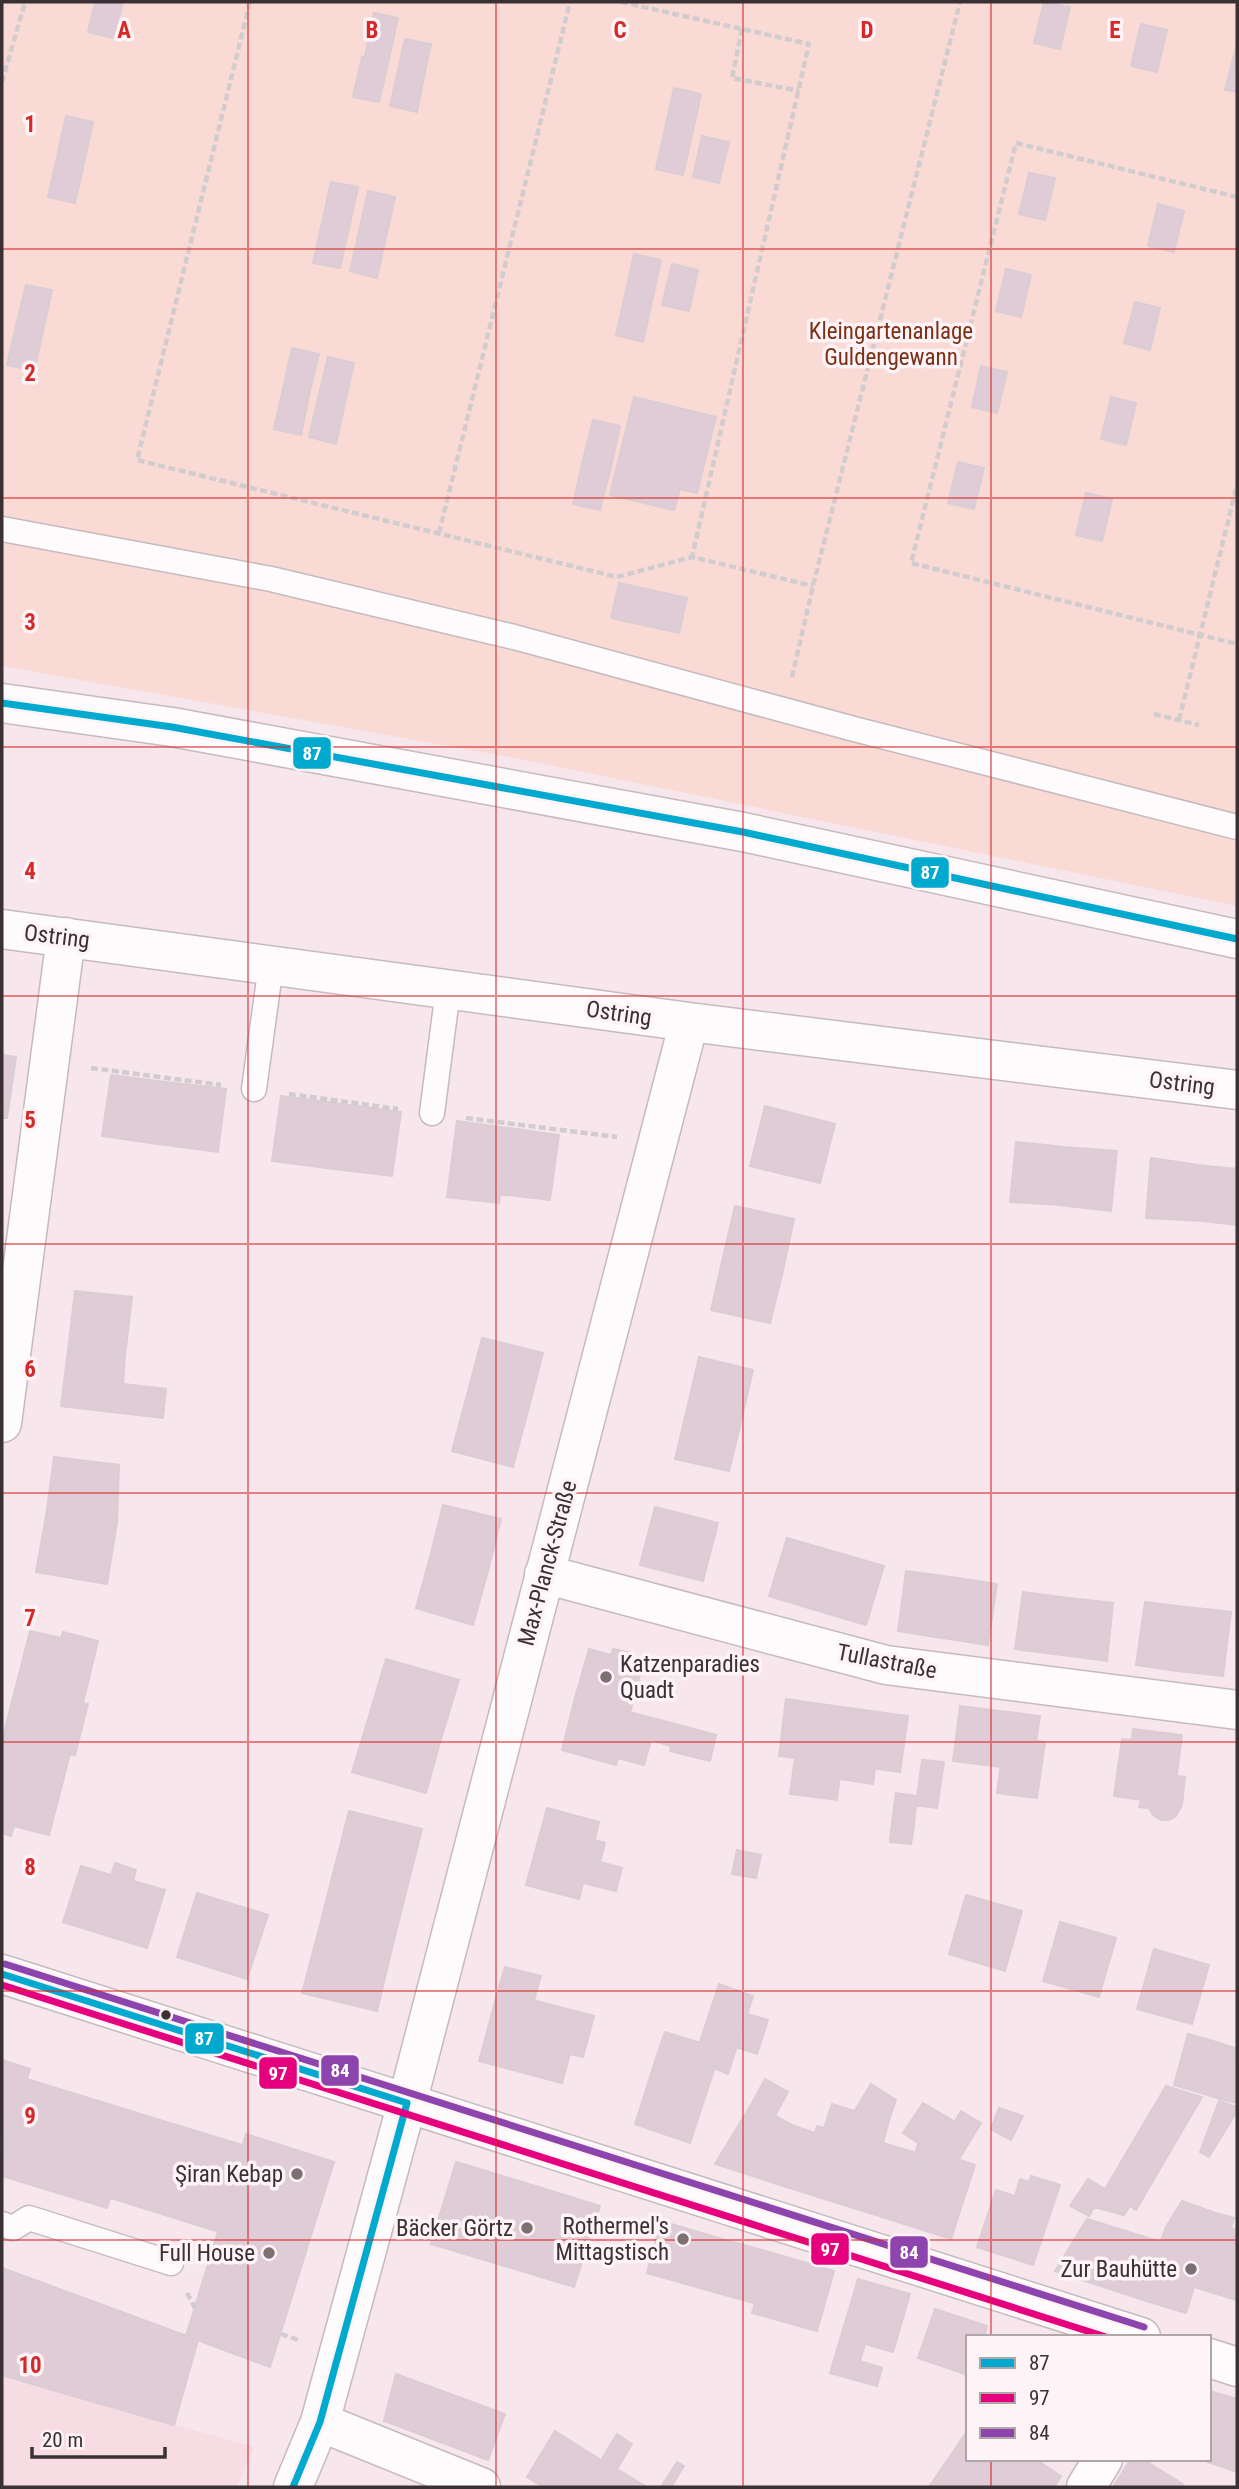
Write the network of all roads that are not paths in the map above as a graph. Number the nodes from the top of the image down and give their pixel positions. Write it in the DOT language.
graph roads {
  1 [pos="2,529"];
  2 [pos="2,703"];
  3 [pos="1237,827"];
  4 [pos="2,929"];
  5 [pos="66,937"];
  6 [pos="1237,939"];
  7 [pos="271,965"];
  8 [pos="449,990"];
  9 [pos="689,1022"];
  10 [pos="254,1090"];
  11 [pos="1237,1090"];
  12 [pos="432,1113"];
  13 [pos="2,1423"];
  14 [pos="544,1574"];
  15 [pos="1237,1710"];
  16 [pos="2,1975"];
  17 [pos="407,2103"];
  18 [pos="2,2224"];
  19 [pos="172,2263"];
  20 [pos="1135,2335"];
  21 [pos="1211,2359"];
  22 [pos="1237,2367"];
  23 [pos="320,2422"];
  24 [pos="1102,2461"];
  25 [pos="293,2487"];
  26 [pos="481,2487"];
  27 [pos="1086,2487"];
  1 -- 3 [label="lane"];
  2 -- 6 [label="street"];
  4 -- 5 [label="street, Ostring"];
  5 -- 7 [label="street, Ostring"];
  5 -- 13 [label="street"];
  7 -- 8 [label="street, Ostring"];
  7 -- 10 [label="lane"];
  8 -- 9 [label="street, Ostring"];
  8 -- 12 [label="lane"];
  9 -- 11 [label="street, Ostring"];
  9 -- 14 [label="street, Max-Planck-Straße"];
  14 -- 15 [label="street, Tullastraße"];
  14 -- 17 [label="street, Max-Planck-Straße"];
  16 -- 17 [label="street"];
  17 -- 20 [label="street"];
  17 -- 23 [label="street, Max-Planck-Straße"];
  18 -- 19 [label="lane"];
  21 -- 22 [label="street"];
  23 -- 25 [label="street, Max-Planck-Straße"];
  23 -- 26 [label="street"];
  24 -- 27 [label="street"];
}
